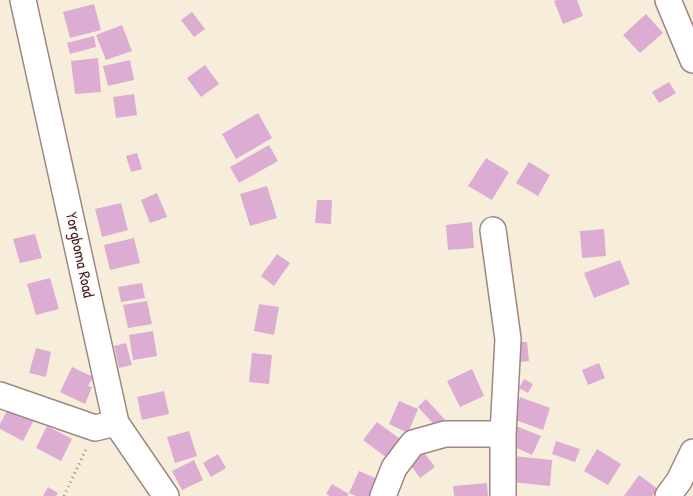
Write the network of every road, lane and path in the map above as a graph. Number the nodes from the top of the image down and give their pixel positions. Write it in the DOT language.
graph roads {
  1 [pos="24,0"];
  2 [pos="668,0"];
  3 [pos="693,60"];
  4 [pos="493,230"];
  5 [pos="0,395"];
  6 [pos="106,426"];
  7 [pos="503,434"];
  8 [pos="693,452"];
  9 [pos="507,495"];
  10 [pos="64,496"];
  11 [pos="166,496"];
  12 [pos="382,496"];
  13 [pos="668,496"];
  1 -- 6 [label="street, Yorgboma Road"];
  2 -- 3 [label="street"];
  4 -- 7 [label="street"];
  5 -- 6 [label="street"];
  6 -- 10 [label="path"];
  6 -- 11 [label="street, Yorgboma Road"];
  7 -- 9 [label="street"];
  7 -- 12 [label="street"];
  8 -- 13 [label="street"];
}
